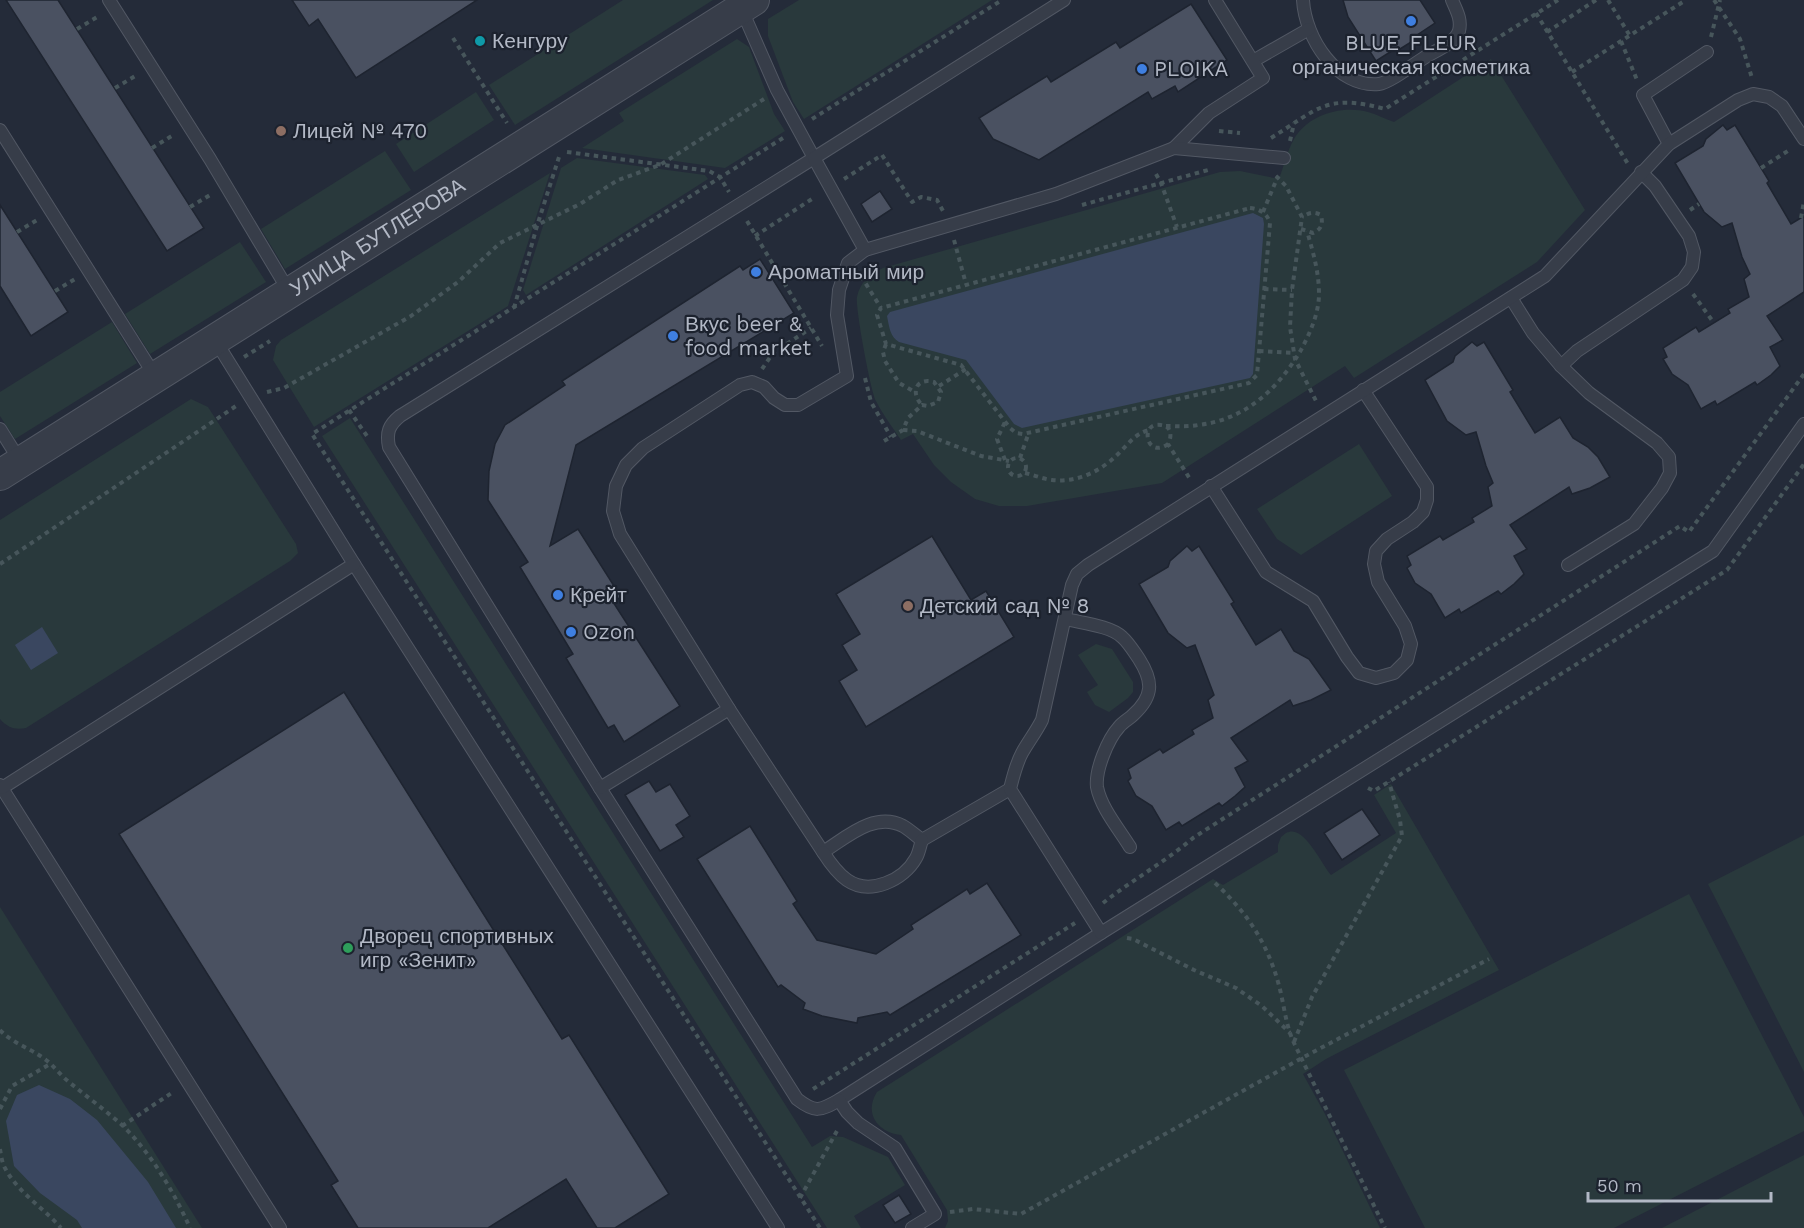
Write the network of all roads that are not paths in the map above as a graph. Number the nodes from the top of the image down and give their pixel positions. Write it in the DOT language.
graph roads {
  1 [pos="1064,0"];
  2 [pos="1215,0"];
  3 [pos="1304,0"];
  4 [pos="1452,0"];
  5 [pos="112,4"];
  6 [pos="747,4"];
  7 [pos="1309,29"];
  8 [pos="1707,52"];
  9 [pos="1253,61"];
  10 [pos="0,130"];
  11 [pos="1800,143"];
  12 [pos="1669,144"];
  13 [pos="1174,148"];
  14 [pos="814,158"];
  15 [pos="1284,158"];
  16 [pos="1641,172"];
  17 [pos="865,250"];
  18 [pos="290,293"];
  19 [pos="1511,298"];
  20 [pos="215,340"];
  21 [pos="1561,366"];
  22 [pos="156,377"];
  23 [pos="1363,390"];
  24 [pos="1804,424"];
  25 [pos="0,429"];
  26 [pos="10,468"];
  27 [pos="1211,486"];
  28 [pos="354,564"];
  29 [pos="1568,565"];
  30 [pos="1066,619"];
  31 [pos="729,709"];
  32 [pos="1,787"];
  33 [pos="600,788"];
  34 [pos="1010,789"];
  35 [pos="922,840"];
  36 [pos="1130,847"];
  37 [pos="823,852"];
  38 [pos="1101,933"];
  39 [pos="839,1100"];
  40 [pos="280,1228"];
  41 [pos="778,1228"];
  42 [pos="912,1228"];
  1 -- 14 [label="lane"];
  2 -- 9 [label="lane"];
  3 -- 7 [label="lane"];
  4 -- 7 [label="lane"];
  5 -- 18 [label="lane"];
  6 -- 14 [label="lane"];
  6 -- 18 [label="street, УЛИЦА БУТЛЕРОВА"];
  7 -- 9 [label="lane"];
  8 -- 12 [label="lane"];
  9 -- 13 [label="lane"];
  10 -- 22 [label="lane"];
  11 -- 12 [label="lane"];
  12 -- 16 [label="lane"];
  13 -- 15 [label="lane"];
  13 -- 17 [label="lane"];
  14 -- 17 [label="lane"];
  14 -- 33 [label="lane"];
  16 -- 19 [label="lane"];
  16 -- 21 [label="lane"];
  17 -- 31 [label="lane"];
  18 -- 20 [label="street, УЛИЦА БУТЛЕРОВА"];
  19 -- 21 [label="lane"];
  19 -- 23 [label="lane"];
  20 -- 22 [label="street, УЛИЦА БУТЛЕРОВА"];
  20 -- 28 [label="lane"];
  21 -- 29 [label="lane"];
  22 -- 26 [label="street, УЛИЦА БУТЛЕРОВА"];
  23 -- 27 [label="lane"];
  23 -- 27 [label="lane"];
  24 -- 38 [label="lane"];
  25 -- 26 [label="lane"];
  27 -- 30 [label="lane"];
  28 -- 32 [label="lane"];
  28 -- 41 [label="lane"];
  30 -- 34 [label="lane"];
  30 -- 36 [label="lane"];
  31 -- 33 [label="lane"];
  31 -- 37 [label="lane"];
  32 -- 40 [label="lane"];
  33 -- 39 [label="lane"];
  34 -- 35 [label="lane"];
  34 -- 38 [label="lane"];
  35 -- 37 [label="lane"];
  35 -- 37 [label="lane"];
  38 -- 39 [label="lane"];
  39 -- 42 [label="lane"];
}
